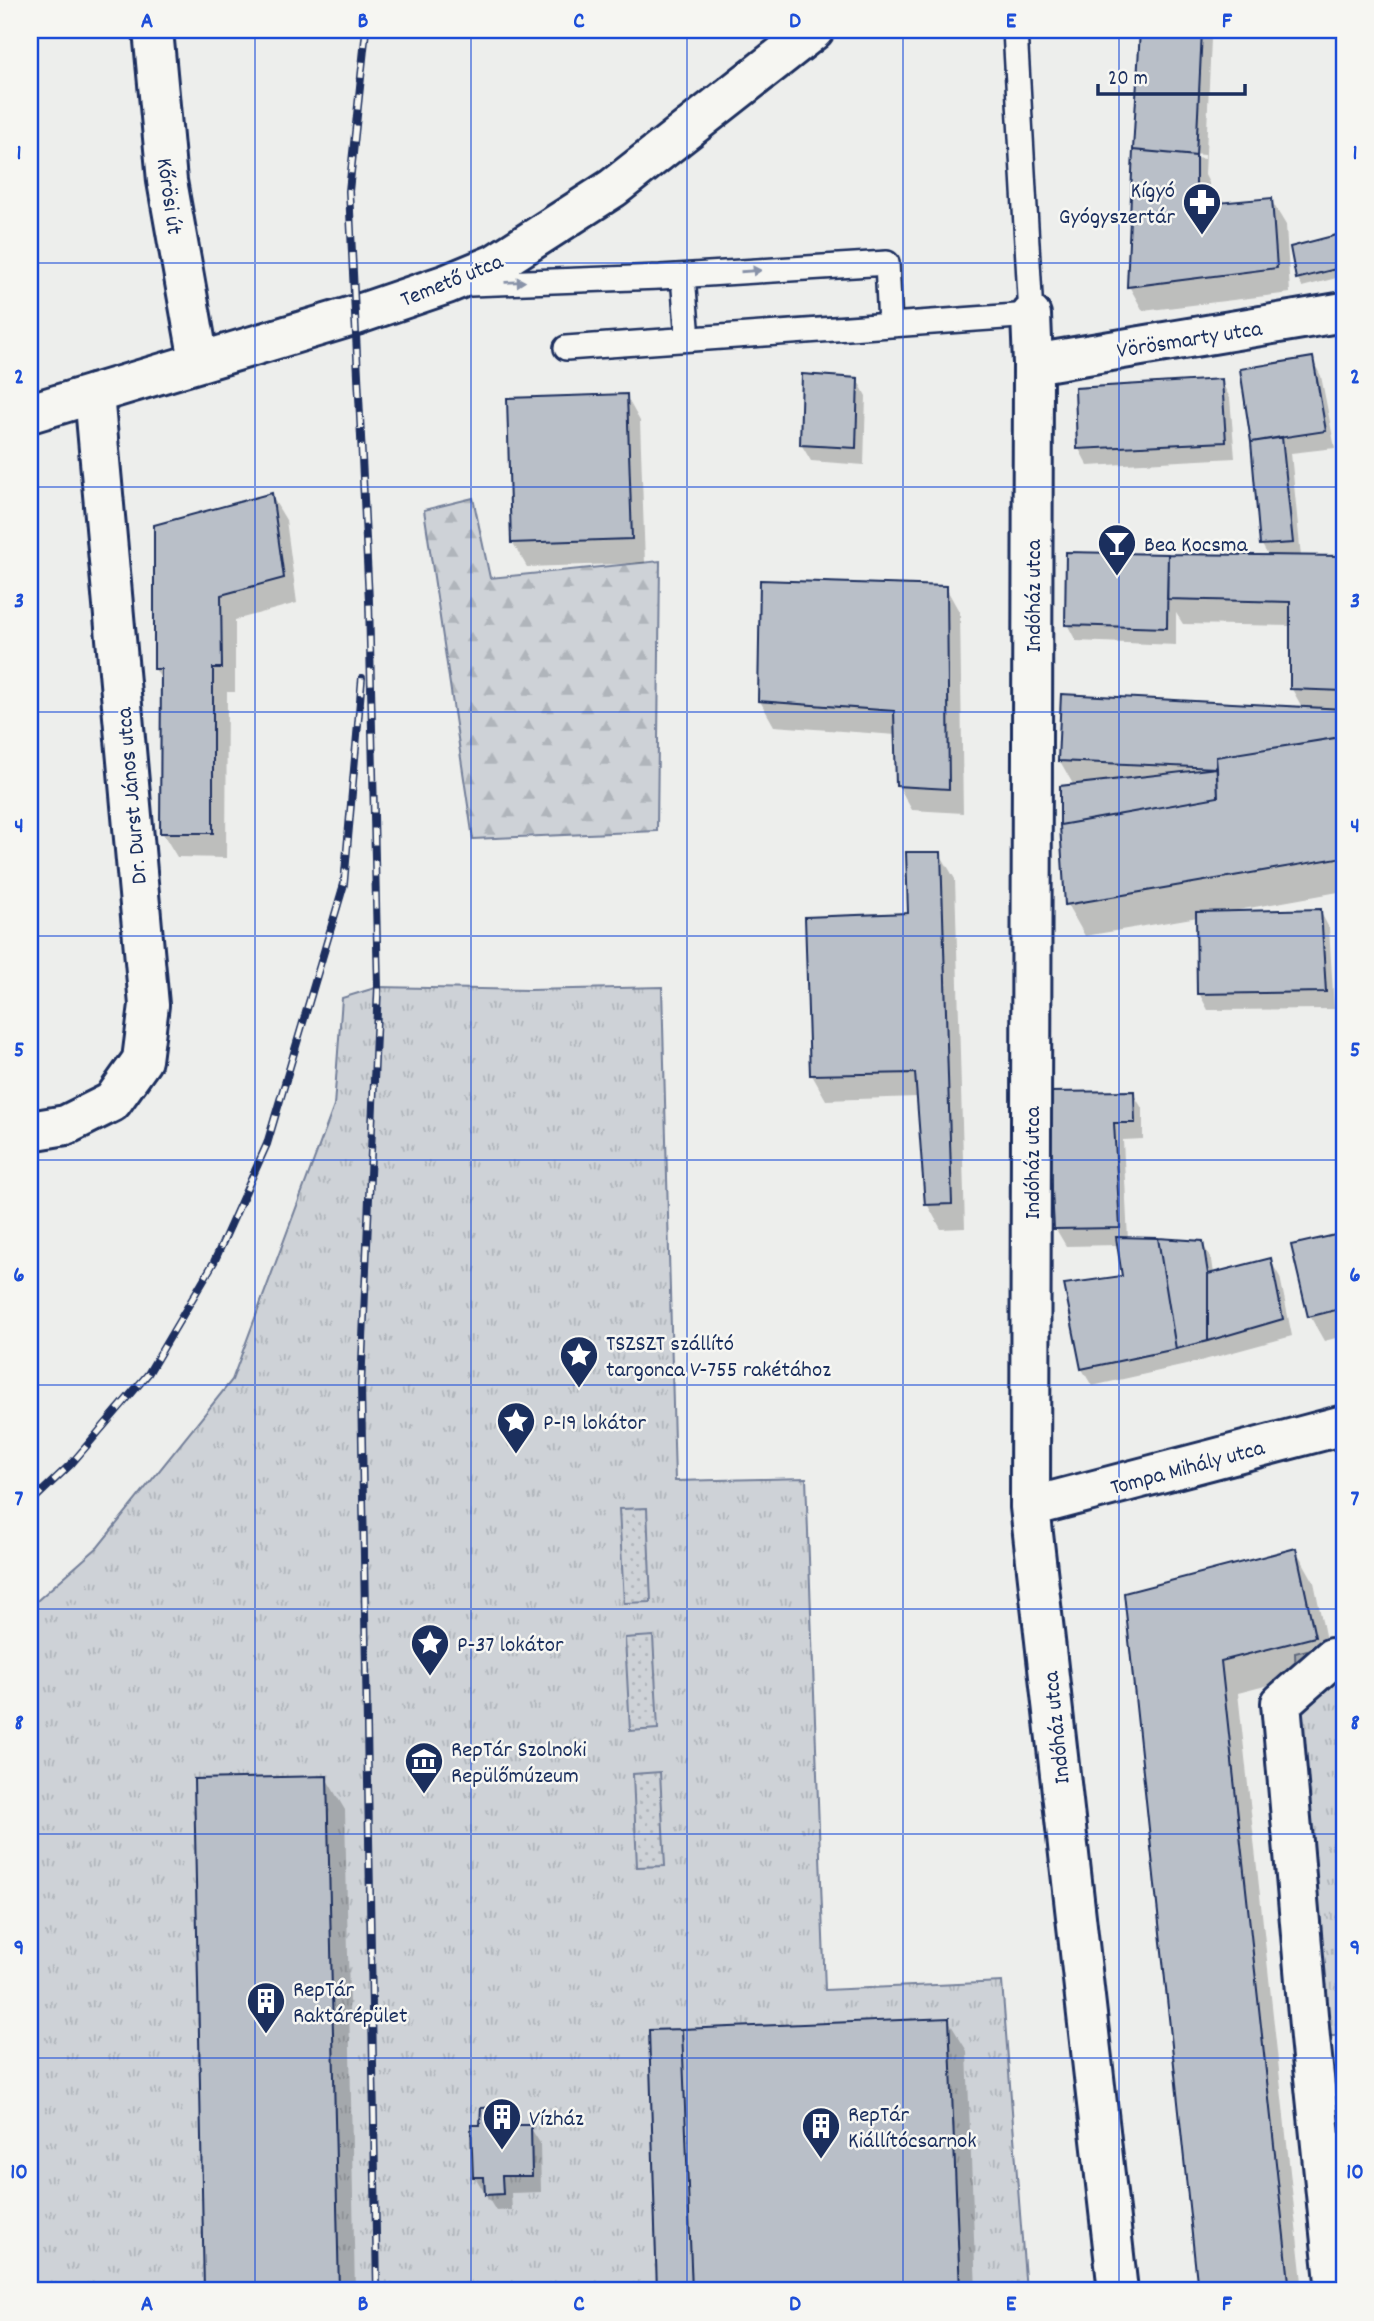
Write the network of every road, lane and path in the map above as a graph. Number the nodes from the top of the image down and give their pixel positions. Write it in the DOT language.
graph roads {
  1 [pos="153,30"];
  2 [pos="814,30"];
  3 [pos="1014,30"];
  4 [pos="683,276"];
  5 [pos="447,284"];
  6 [pos="1344,312"];
  7 [pos="1031,315"];
  8 [pos="890,325"];
  9 [pos="688,339"];
  10 [pos="566,348"];
  11 [pos="199,361"];
  12 [pos="1033,364"];
  13 [pos="94,394"];
  14 [pos="30,413"];
  15 [pos="30,1131"];
  16 [pos="1344,1425"];
  17 [pos="1030,1507"];
  18 [pos="1332,1658"];
  19 [pos="1336,2206"];
  20 [pos="1118,2291"];
  21 [pos="1336,2291"];
  1 -- 11 [label="street, Kőrösi út"];
  2 -- 5 [label="street, Temető utca"];
  3 -- 7 [label="lane, Indóház utca"];
  5 -- 4 [label="lane, one-way"];
  4 -- 8 [label="lane, one-way"];
  4 -- 9 [label="lane"];
  5 -- 11 [label="street, Temető utca"];
  6 -- 12 [label="street, Vörösmarty utca"];
  7 -- 8 [label="lane"];
  7 -- 12 [label="street, Indóház utca"];
  8 -- 9 [label="lane"];
  9 -- 10 [label="lane"];
  11 -- 13 [label="street, Temető utca"];
  12 -- 17 [label="street, Indóház utca"];
  13 -- 14 [label="street, Temető utca"];
  13 -- 15 [label="street, Dr. Durst János utca"];
  16 -- 17 [label="street, Tompa Mihály utca"];
  17 -- 20 [label="street, Indóház utca"];
  18 -- 19 [label="street"];
  19 -- 21 [label="street"];
}
